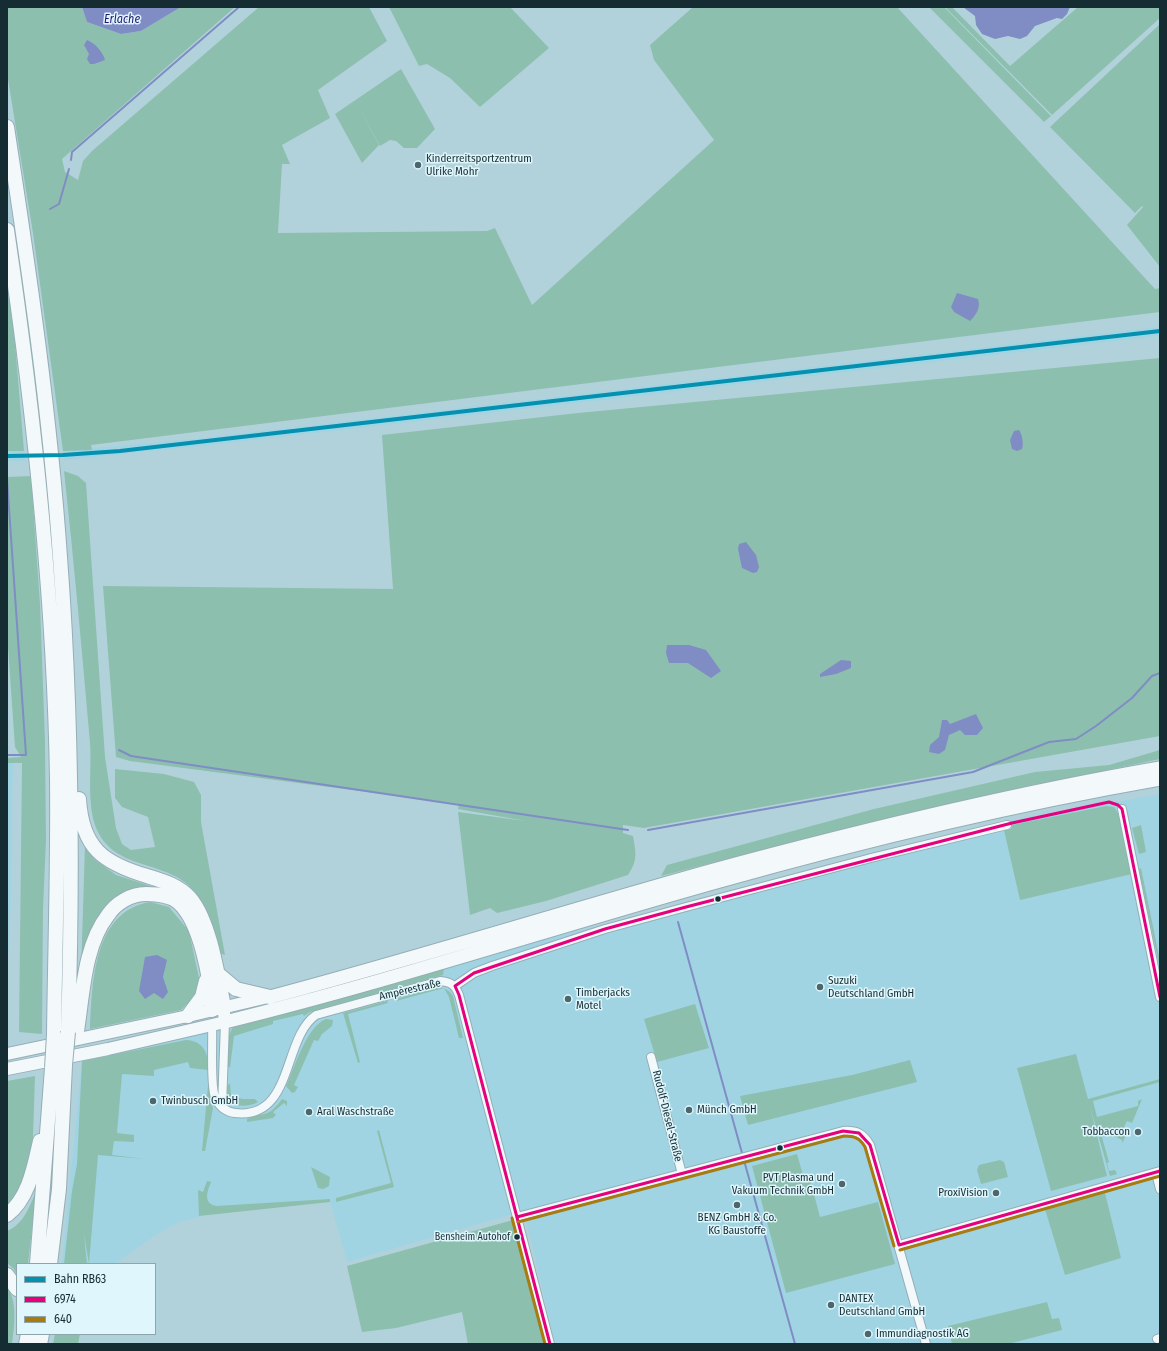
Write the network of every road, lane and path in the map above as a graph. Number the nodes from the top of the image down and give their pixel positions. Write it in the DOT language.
graph roads {
  1 [pos="7,127"];
  2 [pos="7,230"];
  3 [pos="71,756"];
  4 [pos="1160,768"];
  5 [pos="1160,779"];
  6 [pos="1122,810"];
  7 [pos="1007,825"];
  8 [pos="212,974"];
  9 [pos="456,986"];
  10 [pos="270,997"];
  11 [pos="1160,997"];
  12 [pos="188,1016"];
  13 [pos="218,1016"];
  14 [pos="72,1031"];
  15 [pos="7,1054"];
  16 [pos="651,1057"];
  17 [pos="64,1066"];
  18 [pos="7,1069"];
  19 [pos="222,1107"];
  20 [pos="49,1120"];
  21 [pos="1158,1172"];
  22 [pos="682,1174"];
  23 [pos="1160,1189"];
  24 [pos="7,1215"];
  25 [pos="517,1218"];
  26 [pos="899,1245"];
  27 [pos="36,1263"];
  28 [pos="50,1263"];
  29 [pos="7,1275"];
  30 [pos="16,1288"];
  31 [pos="550,1344"];
  32 [pos="926,1344"];
  1 -- 3 [label="highway"];
  2 -- 17 [label="highway, bridge"];
  3 -- 8 [label="highway"];
  3 -- 14 [label="highway"];
  4 -- 10 [label="highway"];
  5 -- 13 [label="highway"];
  6 -- 11 [label="street"];
  7 -- 9 [label="street"];
  8 -- 10 [label="highway"];
  8 -- 12 [label="highway"];
  8 -- 13 [label="highway"];
  8 -- 14 [label="highway"];
  9 -- 19 [label="street, Ampèrestraße"];
  9 -- 25 [label="street, Ampèrestraße"];
  10 -- 13 [label="main road"];
  12 -- 13 [label="main road"];
  12 -- 15 [label="main road"];
  13 -- 18 [label="main road"];
  13 -- 19 [label="street"];
  13 -- 19 [label="street"];
  14 -- 17 [label="highway"];
  16 -- 22 [label="street, Rudolf-Diesel-Straße"];
  17 -- 20 [label="highway"];
  17 -- 28 [label="highway"];
  20 -- 24 [label="highway"];
  20 -- 27 [label="highway"];
  21 -- 23 [label="street"];
  21 -- 26 [label="street"];
  22 -- 25 [label="street, Rudolf-Diesel-Straße"];
  22 -- 26 [label="street, Rudolf-Diesel-Straße"];
  25 -- 31 [label="street, Ampèrestraße"];
  26 -- 32 [label="street, Rudolf-Diesel-Straße"];
  29 -- 30 [label="highway"];
}
